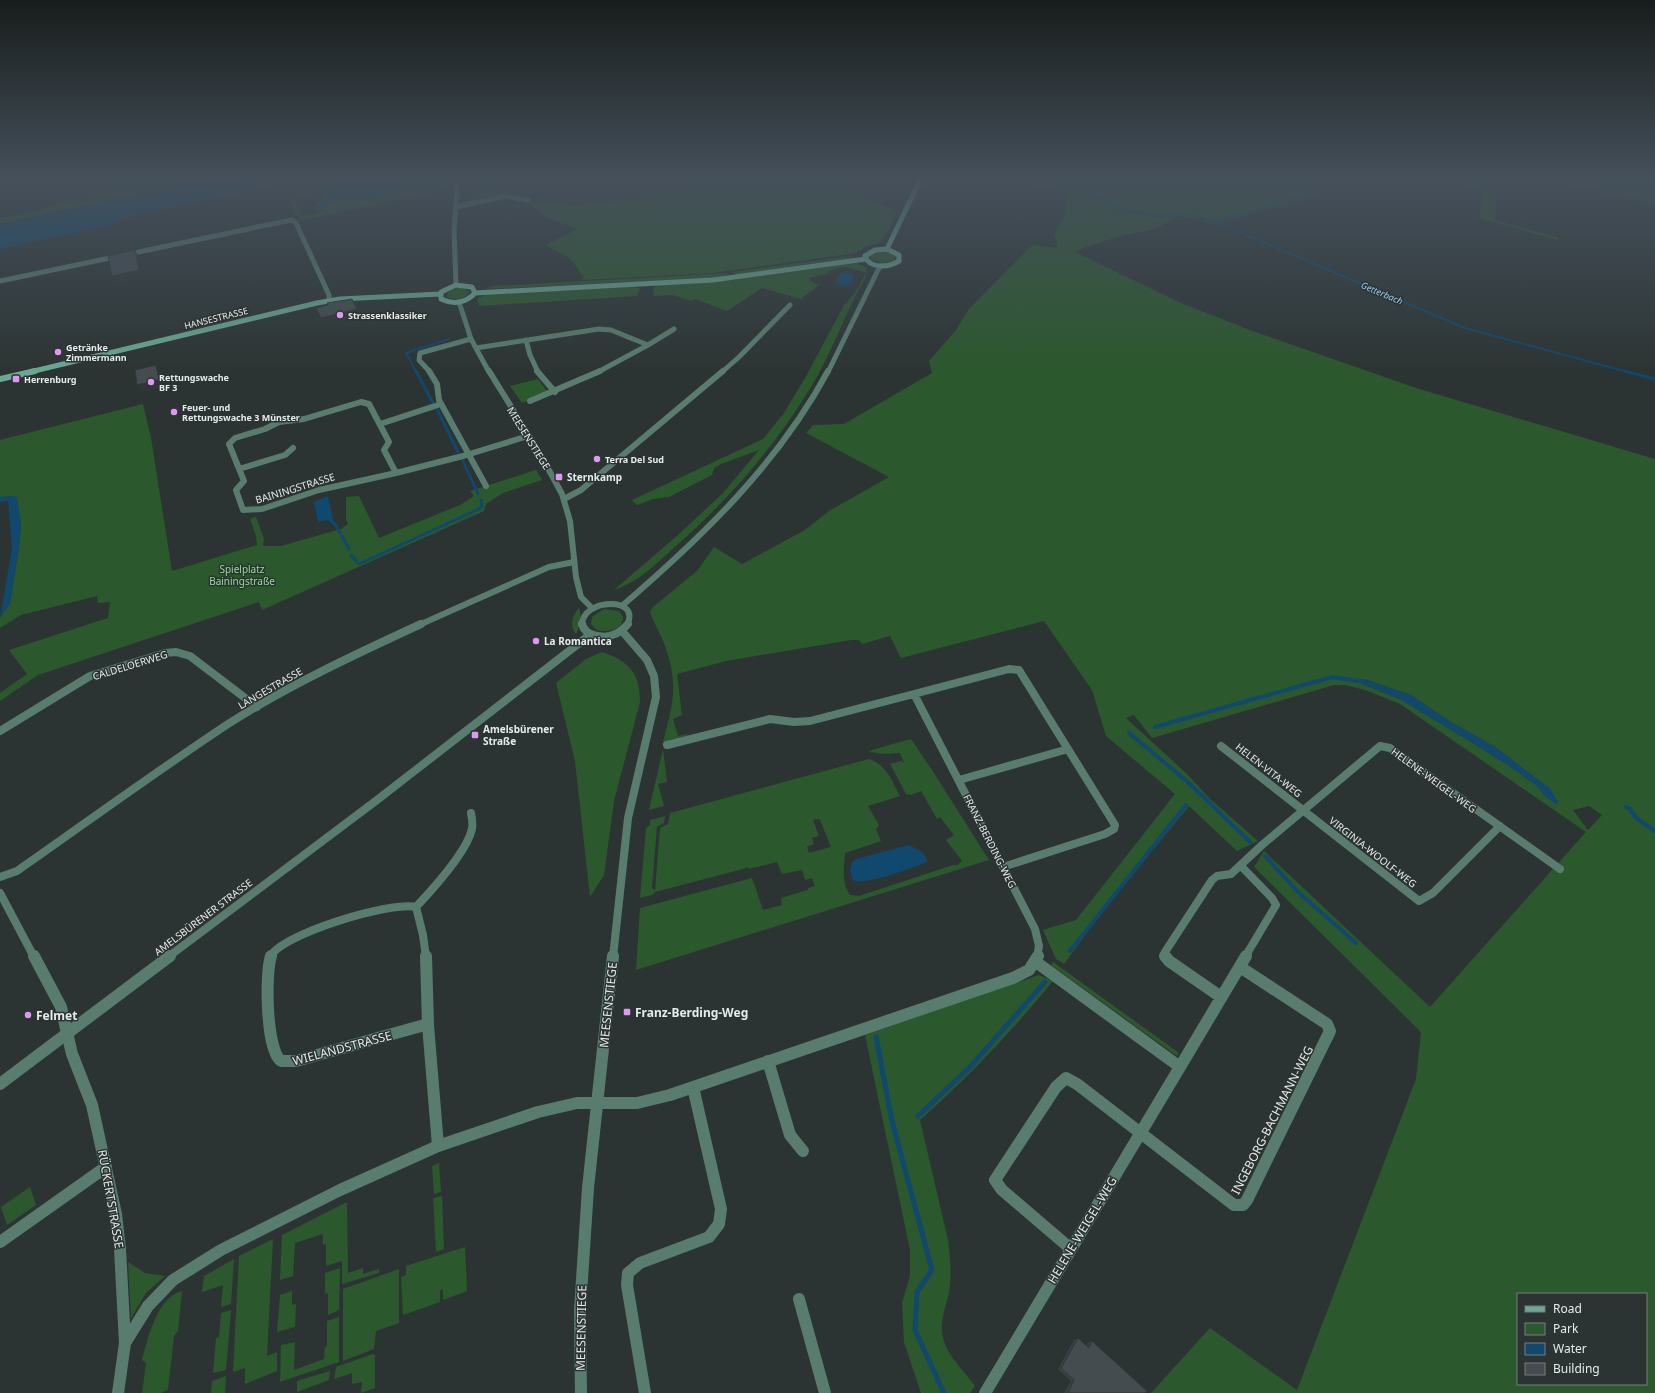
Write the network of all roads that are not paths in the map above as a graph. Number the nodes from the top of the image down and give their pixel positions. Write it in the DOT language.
graph roads {
  1 [pos="181,243"];
  2 [pos="305,243"];
  3 [pos="454,243"];
  4 [pos="889,243"];
  5 [pos="886,249"];
  6 [pos="866,259"];
  7 [pos="880,266"];
  8 [pos="0,281"];
  9 [pos="456,285"];
  10 [pos="475,293"];
  11 [pos="440,294"];
  12 [pos="329,300"];
  13 [pos="460,302"];
  14 [pos="790,305"];
  15 [pos="674,329"];
  16 [pos="471,339"];
  17 [pos="526,340"];
  18 [pos="648,345"];
  19 [pos="476,348"];
  20 [pos="0,379"];
  21 [pos="555,392"];
  22 [pos="530,401"];
  23 [pos="442,404"];
  24 [pos="380,424"];
  25 [pos="528,436"];
  26 [pos="293,448"];
  27 [pos="470,454"];
  28 [pos="239,470"];
  29 [pos="396,473"];
  30 [pos="486,486"];
  31 [pos="564,499"];
  32 [pos="574,562"];
  33 [pos="623,605"];
  34 [pos="592,608"];
  35 [pos="622,631"];
  36 [pos="591,634"];
  37 [pos="914,694"];
  38 [pos="257,707"];
  39 [pos="0,731"];
  40 [pos="667,745"];
  41 [pos="1221,746"];
  42 [pos="1068,749"];
  43 [pos="959,780"];
  44 [pos="1302,810"];
  45 [pos="471,813"];
  46 [pos="1500,826"];
  47 [pos="1240,866"];
  48 [pos="1003,867"];
  49 [pos="1560,869"];
  50 [pos="0,877"];
  51 [pos="0,893"];
  52 [pos="416,907"];
  53 [pos="1036,962"];
  54 [pos="1240,967"];
  55 [pos="1221,997"];
  56 [pos="428,1024"];
  57 [pos="68,1034"];
  58 [pos="768,1060"];
  59 [pos="1180,1067"];
  60 [pos="0,1084"];
  61 [pos="693,1087"];
  62 [pos="598,1103"];
  63 [pos="1140,1133"];
  64 [pos="438,1146"];
  65 [pos="803,1151"];
  66 [pos="106,1167"];
  67 [pos="0,1242"];
  68 [pos="1070,1249"];
  69 [pos="799,1299"];
  70 [pos="125,1343"];
  71 [pos="118,1393"];
  72 [pos="581,1393"];
  73 [pos="645,1393"];
  74 [pos="825,1393"];
  75 [pos="985,1393"];
  1 -- 8 [label="street"];
  2 -- 12 [label="street"];
  3 -- 9 [label="street"];
  4 -- 5 [label="main road"];
  5 -- 6 [label="main road"];
  5 -- 7 [label="main road"];
  6 -- 7 [label="main road"];
  6 -- 10 [label="main road"];
  7 -- 33 [label="street"];
  9 -- 10 [label="main road"];
  9 -- 11 [label="main road, HANSESTRASSE"];
  10 -- 13 [label="main road"];
  11 -- 12 [label="main road, HANSESTRASSE"];
  11 -- 13 [label="main road, HANSESTRASSE"];
  12 -- 20 [label="main road, HANSESTRASSE"];
  13 -- 16 [label="street, MEESENSTIEGE"];
  14 -- 31 [label="street"];
  15 -- 18 [label="street"];
  16 -- 19 [label="street, MEESENSTIEGE"];
  16 -- 23 [label="street"];
  17 -- 18 [label="street"];
  17 -- 19 [label="street"];
  17 -- 21 [label="street"];
  18 -- 21 [label="street"];
  19 -- 25 [label="street, MEESENSTIEGE"];
  21 -- 22 [label="street"];
  23 -- 24 [label="street"];
  23 -- 27 [label="street"];
  24 -- 28 [label="street, BAININGSTRASSE"];
  24 -- 29 [label="street, BAININGSTRASSE"];
  25 -- 27 [label="street, BAININGSTRASSE"];
  25 -- 31 [label="street, MEESENSTIEGE"];
  26 -- 28 [label="street"];
  27 -- 29 [label="street, BAININGSTRASSE"];
  27 -- 30 [label="street"];
  28 -- 29 [label="street, BAININGSTRASSE"];
  31 -- 32 [label="street, MEESENSTIEGE"];
  32 -- 34 [label="street, MEESENSTIEGE"];
  32 -- 38 [label="street, LANGESTRASSE"];
  33 -- 34 [label="street"];
  33 -- 35 [label="street"];
  34 -- 36 [label="street"];
  35 -- 36 [label="street"];
  35 -- 62 [label="street, MEESENSTIEGE"];
  36 -- 57 [label="street, AMELSBÜRENER STRASSE"];
  37 -- 40 [label="street"];
  37 -- 42 [label="street"];
  37 -- 43 [label="street, FRANZ-BERDING-WEG"];
  38 -- 39 [label="street, CALDELOERWEG"];
  38 -- 50 [label="street, LANGESTRASSE"];
  41 -- 44 [label="street, HELEN-VITA-WEG"];
  42 -- 43 [label="street"];
  42 -- 48 [label="street"];
  43 -- 48 [label="street, FRANZ-BERDING-WEG"];
  44 -- 46 [label="street, HELENE-WEIGEL-WEG"];
  44 -- 46 [label="street, VIRGINIA-WOOLF-WEG"];
  44 -- 47 [label="street, HELENE-WEIGEL-WEG"];
  45 -- 52 [label="street"];
  46 -- 49 [label="street, HELENE-WEIGEL-WEG"];
  47 -- 54 [label="street, HELENE-WEIGEL-WEG"];
  47 -- 55 [label="street, HELENE-WEIGEL-WEG"];
  48 -- 53 [label="street, FRANZ-BERDING-WEG"];
  51 -- 57 [label="street"];
  52 -- 56 [label="street"];
  52 -- 56 [label="street, WIELANDSTRASSE"];
  53 -- 58 [label="street"];
  53 -- 59 [label="street"];
  54 -- 55 [label="street, HELENE-WEIGEL-WEG"];
  54 -- 63 [label="street, INGEBORG-BACHMANN-WEG"];
  55 -- 59 [label="street, HELENE-WEIGEL-WEG"];
  56 -- 64 [label="street"];
  57 -- 60 [label="street, AMELSBÜRENER STRASSE"];
  57 -- 66 [label="street, RÜCKERTSTRASSE"];
  58 -- 61 [label="street"];
  58 -- 65 [label="street"];
  59 -- 63 [label="street, HELENE-WEIGEL-WEG"];
  61 -- 62 [label="street"];
  61 -- 73 [label="street"];
  62 -- 64 [label="street"];
  62 -- 72 [label="street, MEESENSTIEGE"];
  63 -- 68 [label="street, HELENE-WEIGEL-WEG"];
  63 -- 68 [label="street"];
  64 -- 70 [label="street"];
  66 -- 67 [label="street"];
  66 -- 70 [label="street, RÜCKERTSTRASSE"];
  68 -- 75 [label="street, HELENE-WEIGEL-WEG"];
  69 -- 74 [label="street"];
  70 -- 71 [label="street, RÜCKERTSTRASSE"];
}
